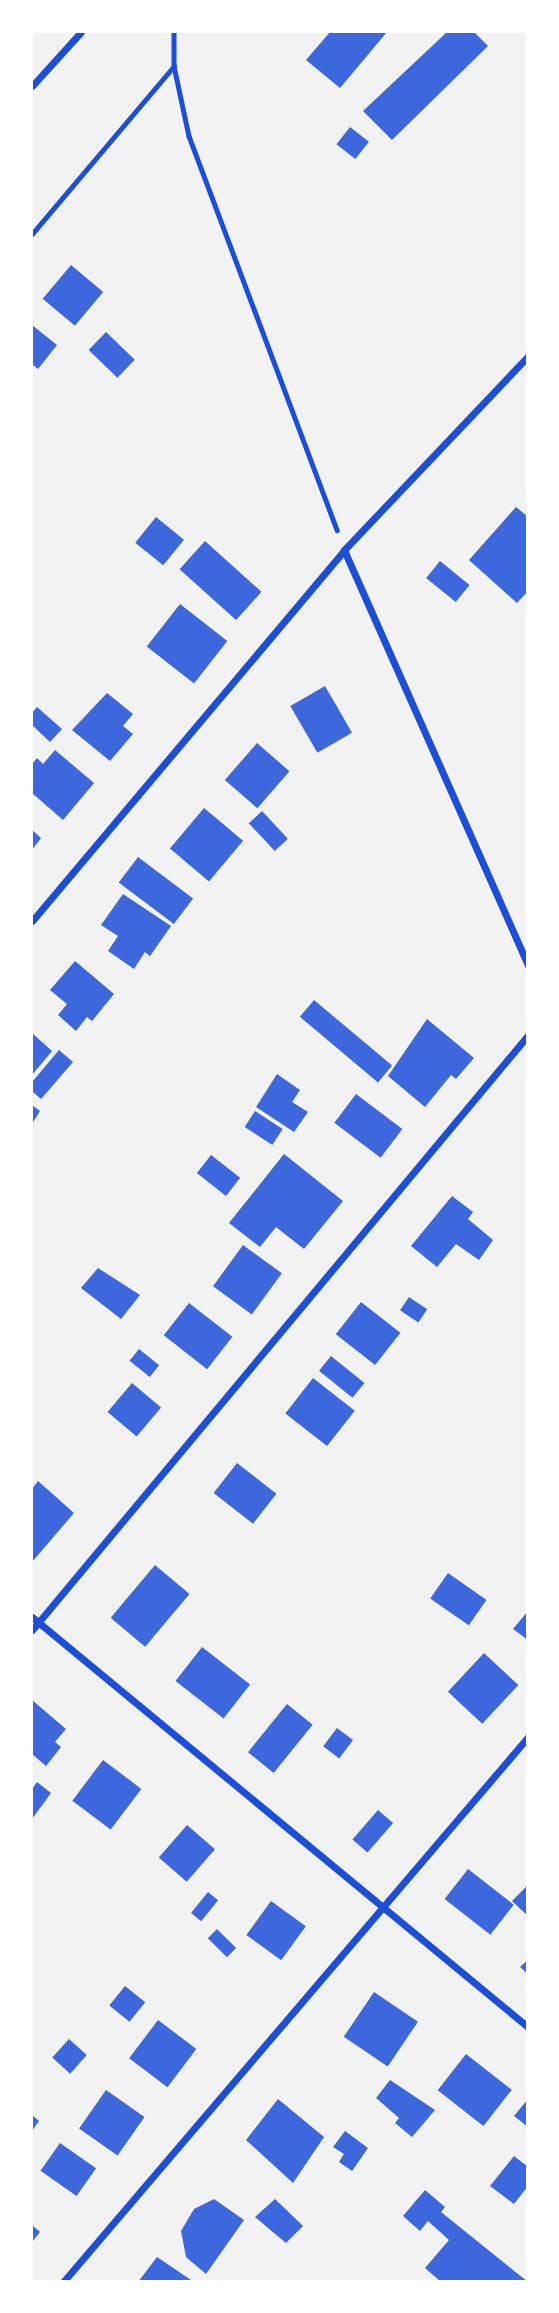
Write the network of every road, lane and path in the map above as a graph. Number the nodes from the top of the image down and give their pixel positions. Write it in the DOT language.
graph roads {
  1 [pos="81,32"];
  2 [pos="174,32"];
  3 [pos="174,66"];
  4 [pos="32,86"];
  5 [pos="32,234"];
  6 [pos="527,356"];
  7 [pos="344,550"];
  8 [pos="32,921"];
  9 [pos="527,966"];
  10 [pos="527,1035"];
  11 [pos="35,1619"];
  12 [pos="32,1630"];
  13 [pos="527,1737"];
  14 [pos="382,1908"];
  15 [pos="527,2027"];
  16 [pos="63,2281"];
  1 -- 4 [label="street"];
  2 -- 3 [label="path"];
  3 -- 5 [label="path"];
  3 -- 7 [label="path"];
  6 -- 7 [label="street"];
  7 -- 8 [label="street"];
  7 -- 9 [label="street"];
  10 -- 11 [label="street"];
  11 -- 12 [label="street"];
  11 -- 14 [label="street"];
  13 -- 14 [label="street"];
  14 -- 15 [label="street"];
  14 -- 16 [label="street"];
}
